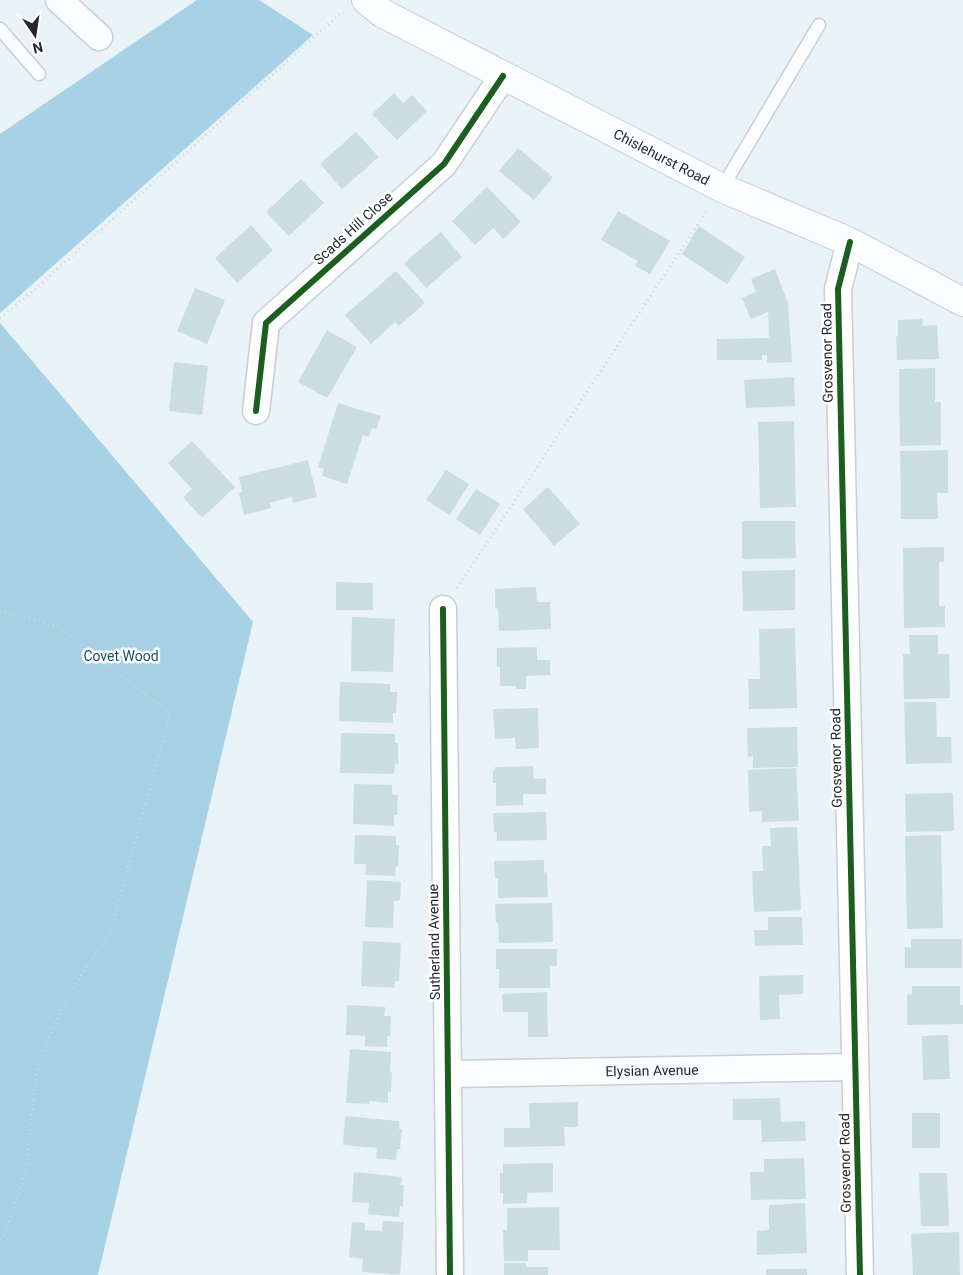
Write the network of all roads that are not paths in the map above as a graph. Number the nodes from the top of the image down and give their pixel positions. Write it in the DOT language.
graph roads {
  1 [pos="59,0"];
  2 [pos="374,7"];
  3 [pos="819,25"];
  4 [pos="0,29"];
  5 [pos="99,37"];
  6 [pos="39,74"];
  7 [pos="503,76"];
  8 [pos="722,188"];
  9 [pos="850,242"];
  10 [pos="963,302"];
  11 [pos="256,411"];
  12 [pos="443,609"];
  13 [pos="855,1067"];
  14 [pos="448,1074"];
  15 [pos="450,1275"];
  16 [pos="860,1275"];
  1 -- 5 [label="street"];
  2 -- 7 [label="main road, Chislehurst Road"];
  3 -- 8 [label="lane"];
  4 -- 6 [label="lane"];
  7 -- 8 [label="main road, Chislehurst Road"];
  7 -- 11 [label="street, Scads Hill Close"];
  8 -- 9 [label="main road, Chislehurst Road"];
  9 -- 10 [label="main road, Chislehurst Road"];
  9 -- 13 [label="street, Grosvenor Road"];
  12 -- 14 [label="street, Sutherland Avenue"];
  13 -- 14 [label="street, Elysian Avenue"];
  13 -- 16 [label="street, Grosvenor Road"];
  14 -- 15 [label="street, Sutherland Avenue"];
}
